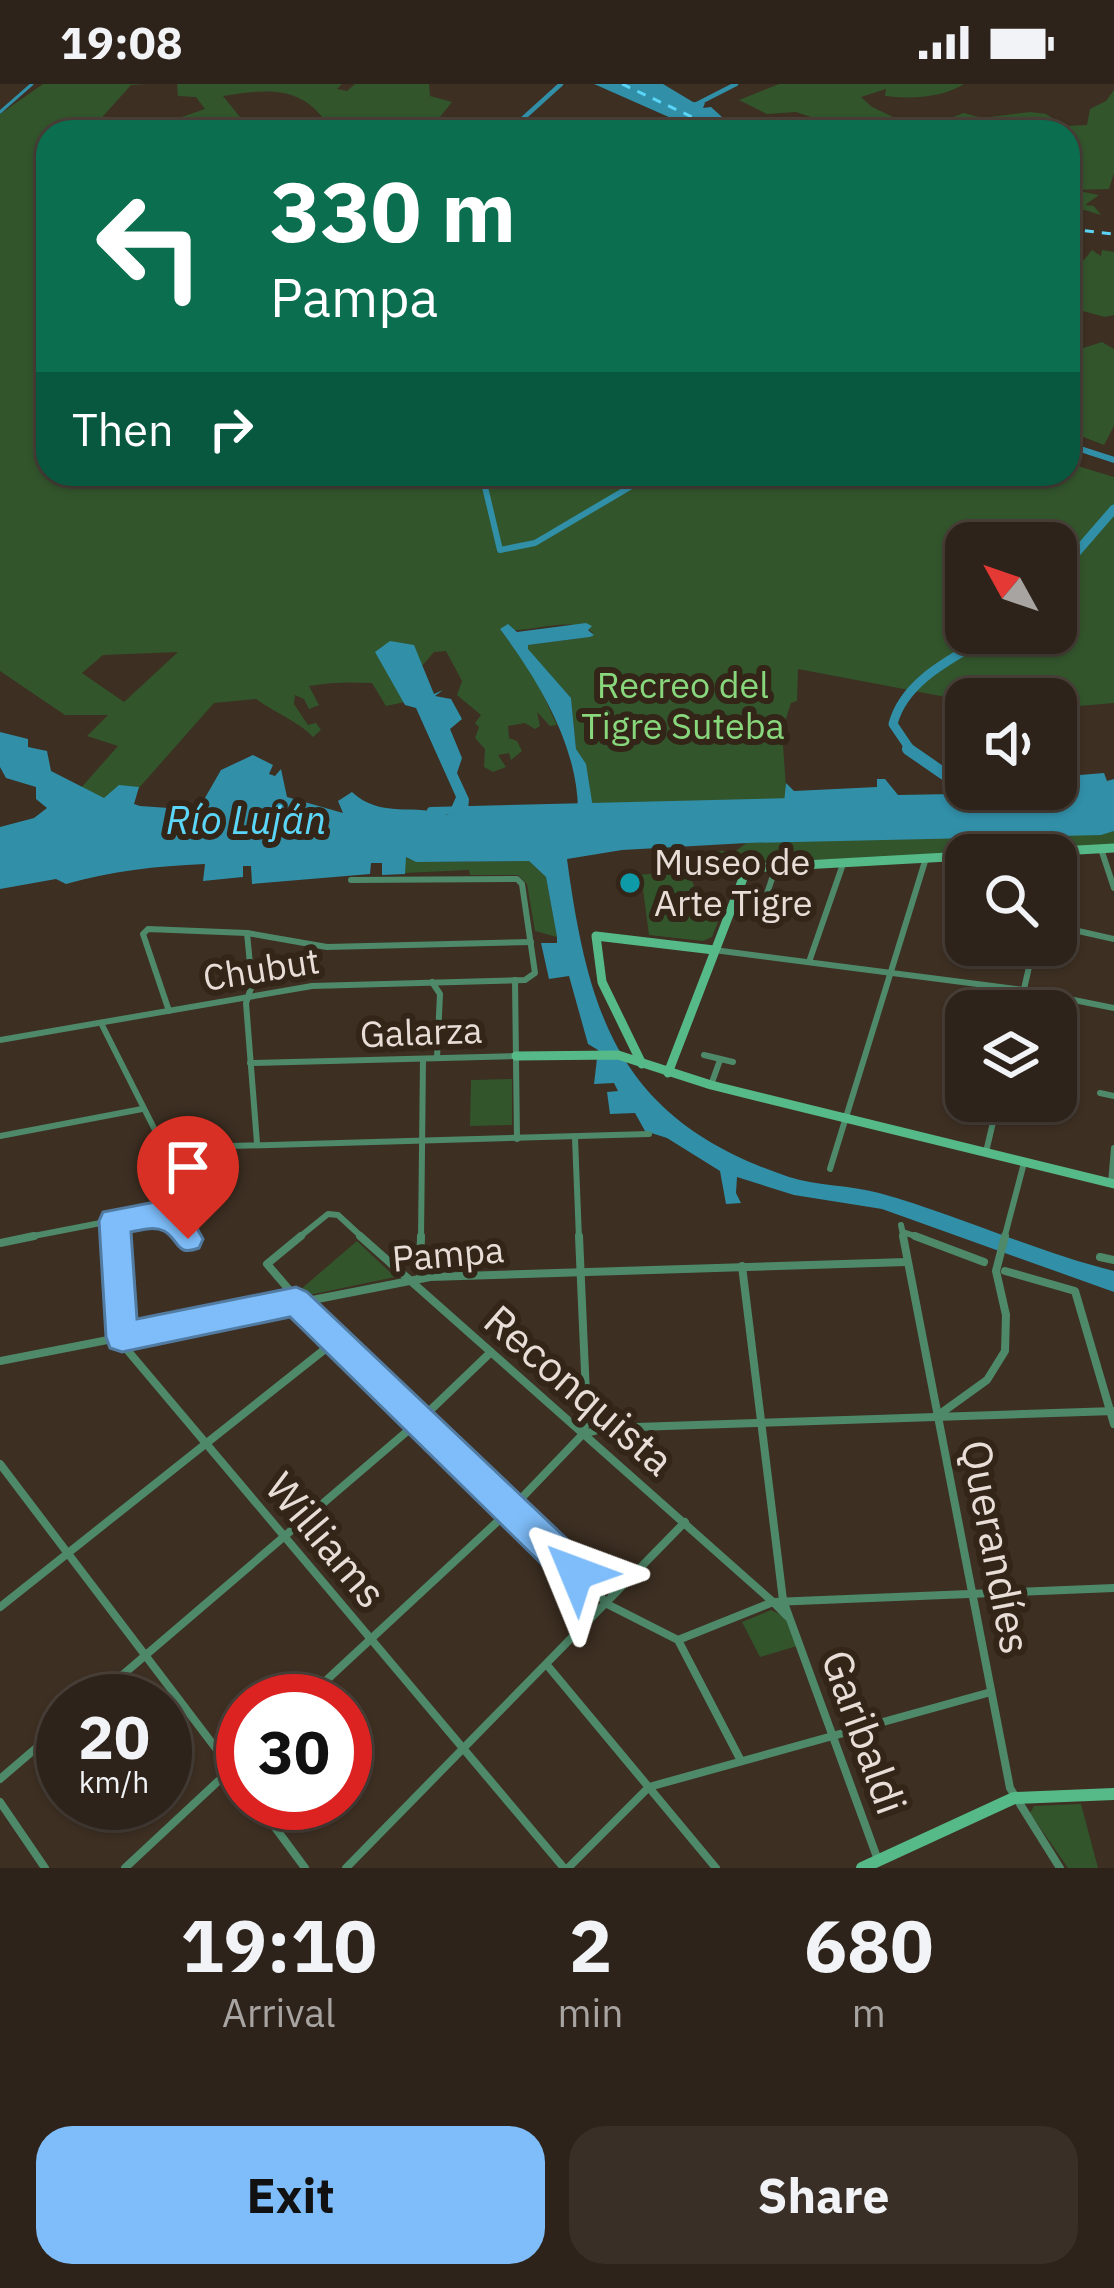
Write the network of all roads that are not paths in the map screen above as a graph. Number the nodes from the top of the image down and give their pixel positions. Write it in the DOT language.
graph roads {
  1 [pos="1114,848"];
  2 [pos="1101,849"];
  3 [pos="1077,852"];
  4 [pos="945,857"];
  5 [pos="926,858"];
  6 [pos="844,861"];
  7 [pos="778,864"];
  8 [pos="351,880"];
  9 [pos="1114,888"];
  10 [pos="764,905"];
  11 [pos="1077,931"];
  12 [pos="247,933"];
  13 [pos="1114,939"];
  14 [pos="531,942"];
  15 [pos="714,950"];
  16 [pos="809,961"];
  17 [pos="1029,966"];
  18 [pos="893,970"];
  19 [pos="515,980"];
  20 [pos="432,982"];
  21 [pos="1024,990"];
  22 [pos="248,997"];
  23 [pos="1077,1001"];
  24 [pos="1114,1008"];
  25 [pos="170,1011"];
  26 [pos="101,1023"];
  27 [pos="629,1038"];
  28 [pos="0,1040"];
  29 [pos="704,1054"];
  30 [pos="618,1055"];
  31 [pos="516,1056"];
  32 [pos="437,1058"];
  33 [pos="423,1059"];
  34 [pos="720,1059"];
  35 [pos="733,1062"];
  36 [pos="250,1064"];
  37 [pos="642,1064"];
  38 [pos="668,1073"];
  39 [pos="711,1084"];
  40 [pos="1100,1093"];
  41 [pos="1114,1096"];
  42 [pos="142,1109"];
  43 [pos="849,1119"];
  44 [pos="993,1122"];
  45 [pos="649,1134"];
  46 [pos="0,1136"];
  47 [pos="575,1138"];
  48 [pos="517,1139"];
  49 [pos="423,1141"];
  50 [pos="257,1143"];
  51 [pos="1114,1148"];
  52 [pos="986,1152"];
  53 [pos="1024,1163"];
  54 [pos="830,1169"];
  55 [pos="1112,1184"];
  56 [pos="114,1221"];
  57 [pos="188,1239"];
  58 [pos="0,1244"];
  59 [pos="1100,1256"];
  60 [pos="1114,1260"];
  61 [pos="907,1262"];
  62 [pos="984,1262"];
  63 [pos="742,1266"];
  64 [pos="1002,1268"];
  65 [pos="583,1273"];
  66 [pos="420,1279"];
  67 [pos="409,1281"];
  68 [pos="296,1302"];
  69 [pos="122,1337"];
  70 [pos="334,1342"];
  71 [pos="491,1352"];
  72 [pos="0,1361"];
  73 [pos="1112,1411"];
  74 [pos="937,1416"];
  75 [pos="760,1421"];
  76 [pos="418,1422"];
  77 [pos="1114,1424"];
  78 [pos="583,1434"];
  79 [pos="206,1442"];
  80 [pos="0,1464"];
  81 [pos="511,1509"];
  82 [pos="685,1522"];
  83 [pos="284,1538"];
  84 [pos="69,1552"];
  85 [pos="1114,1588"];
  86 [pos="974,1595"];
  87 [pos="778,1601"];
  88 [pos="609,1605"];
  89 [pos="0,1607"];
  90 [pos="788,1617"];
  91 [pos="370,1640"];
  92 [pos="678,1640"];
  93 [pos="146,1654"];
  94 [pos="548,1665"];
  95 [pos="123,1674"];
  96 [pos="333,1674"];
  97 [pos="992,1692"];
  98 [pos="829,1734"];
  99 [pos="216,1747"];
  100 [pos="36,1748"];
  101 [pos="463,1748"];
  102 [pos="740,1759"];
  103 [pos="0,1779"];
  104 [pos="216,1783"];
  105 [pos="649,1787"];
  106 [pos="1114,1794"];
  107 [pos="1014,1798"];
  108 [pos="0,1802"];
  109 [pos="277,1830"];
  110 [pos="881,1864"];
  111 [pos="44,1868"];
  112 [pos="125,1868"];
  113 [pos="305,1868"];
  114 [pos="346,1868"];
  115 [pos="566,1868"];
  116 [pos="716,1868"];
  117 [pos="862,1868"];
  118 [pos="1060,1868"];
  1 -- 2 [label="street"];
  2 -- 3 [label="street"];
  2 -- 9 [label="street"];
  4 -- 5 [label="street"];
  5 -- 6 [label="street"];
  5 -- 18 [label="street"];
  6 -- 7 [label="street"];
  6 -- 16 [label="street"];
  7 -- 10 [label="street"];
  7 -- 15 [label="street"];
  8 -- 14 [label="street"];
  11 -- 13 [label="street"];
  12 -- 14 [label="street"];
  12 -- 22 [label="street"];
  12 -- 25 [label="street"];
  14 -- 19 [label="street, Chubut"];
  15 -- 16 [label="street"];
  15 -- 27 [label="street"];
  15 -- 38 [label="street"];
  16 -- 18 [label="street"];
  17 -- 21 [label="street"];
  18 -- 21 [label="street"];
  18 -- 43 [label="street"];
  19 -- 20 [label="street, Chubut"];
  19 -- 31 [label="street"];
  20 -- 22 [label="street, Chubut"];
  20 -- 32 [label="street"];
  22 -- 25 [label="street, Chubut"];
  22 -- 36 [label="street"];
  23 -- 24 [label="street"];
  25 -- 26 [label="street, Chubut"];
  26 -- 28 [label="street, Chubut"];
  26 -- 42 [label="street"];
  27 -- 30 [label="street"];
  27 -- 37 [label="street"];
  29 -- 34 [label="street"];
  30 -- 31 [label="street, Galarza"];
  30 -- 37 [label="street, Galarza"];
  31 -- 32 [label="street, Galarza"];
  31 -- 48 [label="street"];
  32 -- 33 [label="street, Galarza"];
  33 -- 36 [label="street, Galarza"];
  33 -- 49 [label="street"];
  34 -- 35 [label="street"];
  34 -- 39 [label="street"];
  36 -- 50 [label="street"];
  37 -- 38 [label="street, Galarza"];
  38 -- 39 [label="street, Galarza"];
  39 -- 43 [label="street, Galarza"];
  40 -- 41 [label="street"];
  42 -- 46 [label="street"];
  42 -- 50 [label="street"];
  43 -- 52 [label="street, Galarza"];
  43 -- 54 [label="street"];
  44 -- 52 [label="street"];
  45 -- 47 [label="street"];
  47 -- 48 [label="street"];
  47 -- 65 [label="street"];
  48 -- 49 [label="street"];
  49 -- 50 [label="street"];
  49 -- 66 [label="street"];
  51 -- 55 [label="street"];
  52 -- 53 [label="street, Galarza"];
  53 -- 55 [label="street, Galarza"];
  53 -- 64 [label="street"];
  56 -- 57 [label="street"];
  56 -- 58 [label="street"];
  56 -- 69 [label="street"];
  59 -- 60 [label="street"];
  61 -- 62 [label="street, Querandíes"];
  61 -- 63 [label="street, Pampa"];
  61 -- 74 [label="street, Querandíes"];
  63 -- 65 [label="street, Pampa"];
  63 -- 75 [label="street"];
  64 -- 73 [label="street"];
  64 -- 74 [label="street"];
  65 -- 66 [label="street, Pampa"];
  65 -- 78 [label="street"];
  66 -- 67 [label="street, Pampa"];
  67 -- 68 [label="street, Pampa"];
  67 -- 68 [label="street, Reconquista"];
  67 -- 71 [label="street, Reconquista"];
  68 -- 69 [label="street, Pampa"];
  68 -- 70 [label="street"];
  69 -- 72 [label="street, Pampa"];
  69 -- 79 [label="street, Williams"];
  70 -- 76 [label="street"];
  70 -- 79 [label="street"];
  71 -- 76 [label="street"];
  71 -- 78 [label="street, Reconquista"];
  73 -- 74 [label="street"];
  73 -- 77 [label="street"];
  74 -- 75 [label="street"];
  74 -- 86 [label="street, Querandíes"];
  75 -- 78 [label="street"];
  75 -- 87 [label="street"];
  76 -- 81 [label="street"];
  76 -- 83 [label="street"];
  78 -- 81 [label="street"];
  78 -- 82 [label="street, Reconquista"];
  79 -- 83 [label="street, Williams"];
  79 -- 84 [label="street"];
  80 -- 84 [label="street"];
  81 -- 88 [label="street"];
  81 -- 91 [label="street"];
  82 -- 87 [label="street, Reconquista"];
  82 -- 88 [label="street"];
  83 -- 91 [label="street, Williams"];
  83 -- 93 [label="street"];
  84 -- 89 [label="street"];
  84 -- 93 [label="street"];
  85 -- 86 [label="street"];
  86 -- 87 [label="street"];
  86 -- 97 [label="street, Querandíes"];
  87 -- 90 [label="street, Reconquista"];
  87 -- 92 [label="street"];
  88 -- 92 [label="street"];
  88 -- 94 [label="street"];
  90 -- 98 [label="street, Garibaldi"];
  91 -- 96 [label="street"];
  91 -- 101 [label="street, Williams"];
  92 -- 102 [label="street"];
  93 -- 95 [label="street"];
  93 -- 99 [label="street"];
  94 -- 101 [label="street"];
  94 -- 105 [label="street"];
  97 -- 98 [label="street"];
  97 -- 107 [label="street, Querandíes"];
  98 -- 102 [label="street"];
  98 -- 110 [label="street, Garibaldi"];
  100 -- 103 [label="street"];
  101 -- 114 [label="street"];
  101 -- 115 [label="street, Williams"];
  102 -- 105 [label="street"];
  104 -- 112 [label="street"];
  105 -- 115 [label="street"];
  105 -- 116 [label="street"];
  106 -- 107 [label="street"];
  107 -- 110 [label="street"];
  107 -- 118 [label="street, Querandíes"];
  108 -- 111 [label="street"];
  109 -- 113 [label="street"];
  110 -- 117 [label="street"];
}
